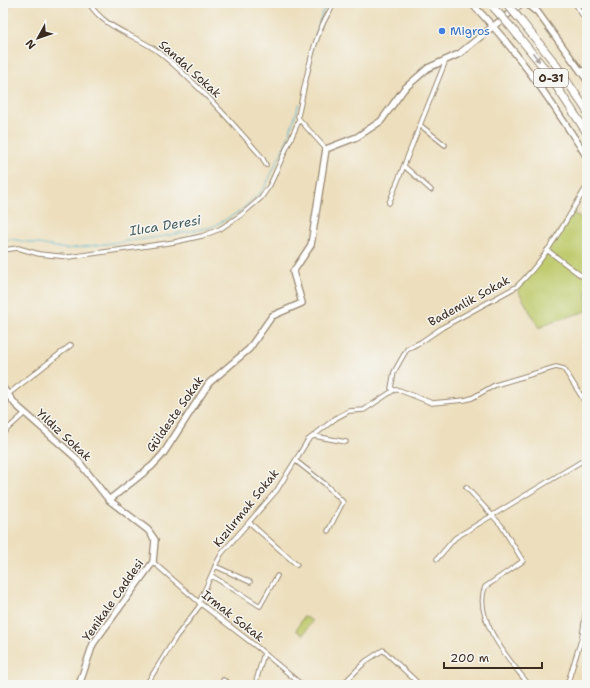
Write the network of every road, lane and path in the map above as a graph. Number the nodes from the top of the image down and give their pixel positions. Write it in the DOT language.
graph roads {
  1 [pos="89,3"];
  2 [pos="335,3"];
  3 [pos="471,3"];
  4 [pos="506,3"];
  5 [pos="522,3"];
  6 [pos="526,3"];
  7 [pos="531,3"];
  8 [pos="575,3"];
  9 [pos="492,5"];
  10 [pos="538,14"];
  11 [pos="586,21"];
  12 [pos="494,27"];
  13 [pos="447,60"];
  14 [pos="587,67"];
  15 [pos="581,72"];
  16 [pos="587,80"];
  17 [pos="587,111"];
  18 [pos="299,118"];
  19 [pos="420,125"];
  20 [pos="587,133"];
  21 [pos="445,146"];
  22 [pos="326,149"];
  23 [pos="587,157"];
  24 [pos="266,165"];
  25 [pos="404,166"];
  26 [pos="587,186"];
  27 [pos="431,190"];
  28 [pos="389,203"];
  29 [pos="3,250"];
  30 [pos="547,250"];
  31 [pos="587,280"];
  32 [pos="71,345"];
  33 [pos="3,388"];
  34 [pos="394,390"];
  35 [pos="7,395"];
  36 [pos="587,405"];
  37 [pos="25,413"];
  38 [pos="3,433"];
  39 [pos="314,436"];
  40 [pos="346,442"];
  41 [pos="587,458"];
  42 [pos="296,460"];
  43 [pos="466,487"];
  44 [pos="109,500"];
  45 [pos="492,516"];
  46 [pos="250,523"];
  47 [pos="328,531"];
  48 [pos="438,559"];
  49 [pos="153,562"];
  50 [pos="297,565"];
  51 [pos="215,566"];
  52 [pos="212,576"];
  53 [pos="277,576"];
  54 [pos="250,582"];
  55 [pos="587,603"];
  56 [pos="200,604"];
  57 [pos="264,653"];
  58 [pos="223,680"];
  59 [pos="79,685"];
  60 [pos="146,685"];
  61 [pos="232,685"];
  62 [pos="255,685"];
  63 [pos="302,685"];
  64 [pos="342,685"];
  65 [pos="420,685"];
  66 [pos="530,685"];
  67 [pos="568,685"];
  1 -- 24 [label="street, Sandal Sokak"];
  2 -- 18 [label="street"];
  3 -- 12 [label="street"];
  4 -- 17 [label="highway, O-31, bridge"];
  5 -- 12 [label="street"];
  6 -- 10 [label="street"];
  7 -- 10 [label="street"];
  8 -- 11 [label="street"];
  9 -- 20 [label="highway, O-31, one-way, bridge"];
  10 -- 15 [label="street"];
  12 -- 13 [label="street"];
  12 -- 23 [label="street"];
  13 -- 19 [label="street"];
  13 -- 22 [label="street"];
  14 -- 15 [label="street"];
  15 -- 16 [label="street"];
  18 -- 22 [label="street"];
  18 -- 29 [label="street"];
  19 -- 21 [label="street"];
  19 -- 25 [label="street"];
  22 -- 44 [label="street, Güldeste Sokak"];
  25 -- 27 [label="street"];
  25 -- 28 [label="street"];
  26 -- 30 [label="street, Bademlik Sokak"];
  30 -- 31 [label="street"];
  30 -- 34 [label="street, Bademlik Sokak"];
  32 -- 35 [label="street"];
  33 -- 35 [label="street, Yıldız Sokak"];
  34 -- 36 [label="street"];
  34 -- 39 [label="street, Kızılırmak Sokak"];
  35 -- 37 [label="street, Yıldız Sokak"];
  37 -- 38 [label="street"];
  37 -- 44 [label="street, Yıldız Sokak"];
  39 -- 40 [label="street"];
  39 -- 42 [label="street, Kızılırmak Sokak"];
  41 -- 45 [label="street"];
  42 -- 46 [label="street, Kızılırmak Sokak"];
  42 -- 47 [label="street"];
  43 -- 45 [label="street"];
  44 -- 49 [label="street, Yenikale Caddesi"];
  45 -- 48 [label="street"];
  45 -- 66 [label="street"];
  46 -- 50 [label="street"];
  46 -- 51 [label="street, Kızılırmak Sokak"];
  49 -- 56 [label="street, Irmak Sokak"];
  49 -- 59 [label="street, Yenikale Caddesi"];
  51 -- 52 [label="street, Kızılırmak Sokak"];
  51 -- 54 [label="street"];
  52 -- 53 [label="street"];
  52 -- 56 [label="street, Kızılırmak Sokak"];
  55 -- 67 [label="street"];
  56 -- 57 [label="street, Irmak Sokak"];
  56 -- 60 [label="street, Kızılırmak Sokak"];
  57 -- 62 [label="street"];
  57 -- 63 [label="street, Irmak Sokak"];
  58 -- 61 [label="street"];
  64 -- 65 [label="street"];
}
